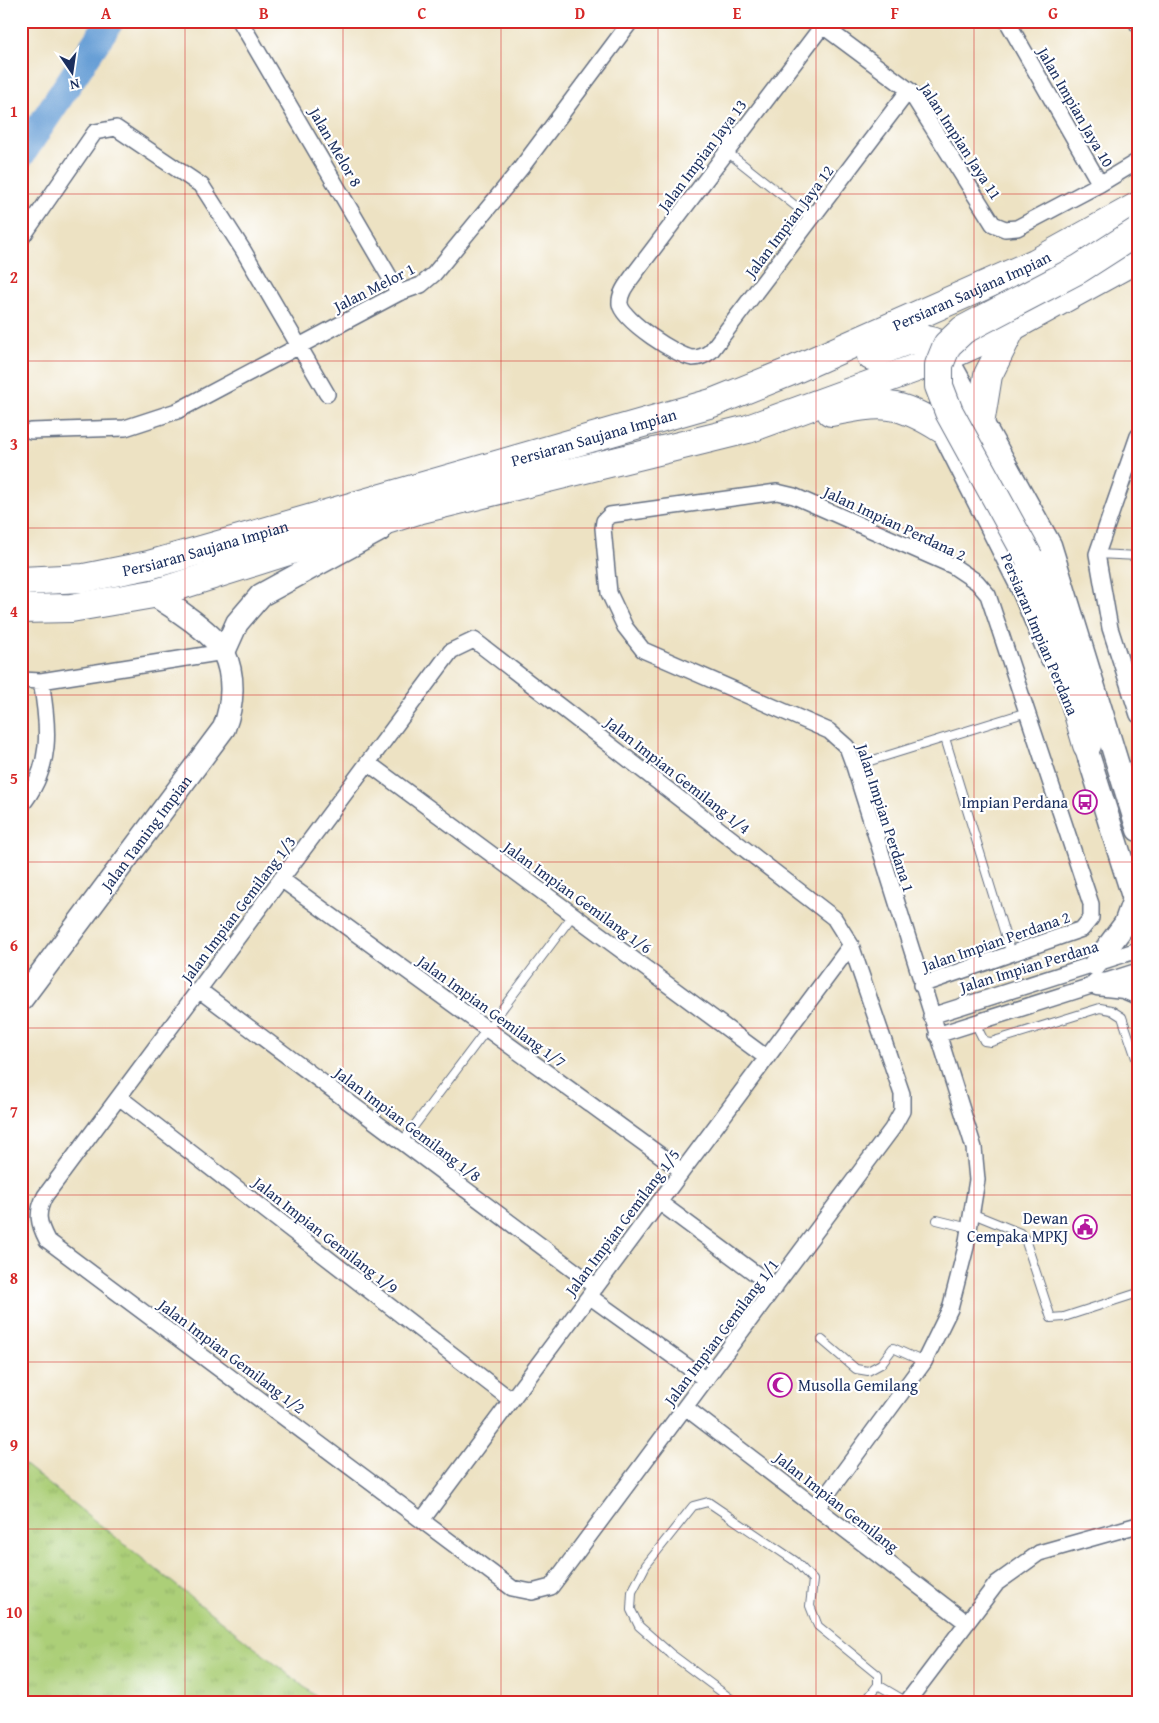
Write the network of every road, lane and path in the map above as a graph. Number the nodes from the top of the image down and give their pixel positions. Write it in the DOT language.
graph roads {
  1 [pos="240,21"];
  2 [pos="631,21"];
  3 [pos="1006,21"];
  4 [pos="1136,21"];
  5 [pos="825,24"];
  6 [pos="1138,25"];
  7 [pos="909,90"];
  8 [pos="726,152"];
  9 [pos="1138,160"];
  10 [pos="1100,184"];
  11 [pos="1138,206"];
  12 [pos="812,219"];
  13 [pos="1138,230"];
  14 [pos="21,239"];
  15 [pos="1138,258"];
  16 [pos="1035,263"];
  17 [pos="399,293"];
  18 [pos="1012,327"];
  19 [pos="300,346"];
  20 [pos="936,353"];
  21 [pos="686,356"];
  22 [pos="327,394"];
  23 [pos="712,402"];
  24 [pos="981,418"];
  25 [pos="748,429"];
  26 [pos="942,429"];
  27 [pos="31,431"];
  28 [pos="1138,436"];
  29 [pos="418,510"];
  30 [pos="1097,554"];
  31 [pos="1138,556"];
  32 [pos="21,581"];
  33 [pos="609,593"];
  34 [pos="153,594"];
  35 [pos="21,609"];
  36 [pos="474,640"];
  37 [pos="224,652"];
  38 [pos="21,680"];
  39 [pos="41,681"];
  40 [pos="1027,712"];
  41 [pos="1138,715"];
  42 [pos="945,738"];
  43 [pos="1087,745"];
  44 [pos="368,763"];
  45 [pos="854,766"];
  46 [pos="21,806"];
  47 [pos="1138,830"];
  48 [pos="281,879"];
  49 [pos="1136,906"];
  50 [pos="573,915"];
  51 [pos="851,945"];
  52 [pos="1138,950"];
  53 [pos="1011,954"];
  54 [pos="1138,971"];
  55 [pos="1096,974"];
  56 [pos="921,986"];
  57 [pos="199,990"];
  58 [pos="1138,993"];
  59 [pos="21,1000"];
  60 [pos="930,1016"];
  61 [pos="975,1023"];
  62 [pos="488,1029"];
  63 [pos="937,1035"];
  64 [pos="767,1058"];
  65 [pos="1138,1064"];
  66 [pos="120,1097"];
  67 [pos="402,1142"];
  68 [pos="682,1171"];
  69 [pos="659,1202"];
  70 [pos="38,1209"];
  71 [pos="937,1220"];
  72 [pos="970,1220"];
  73 [pos="776,1288"];
  74 [pos="592,1292"];
  75 [pos="1138,1293"];
  76 [pos="822,1340"];
  77 [pos="924,1362"];
  78 [pos="706,1380"];
  79 [pos="511,1400"];
  80 [pos="686,1408"];
  81 [pos="817,1508"];
  82 [pos="422,1520"];
  83 [pos="1138,1525"];
  84 [pos="967,1623"];
  85 [pos="878,1685"];
  86 [pos="735,1702"];
  87 [pos="865,1702"];
  88 [pos="907,1702"];
  1 -- 17 [label="street, Jalan Melor 8"];
  2 -- 17 [label="street, Jalan Melor 1"];
  3 -- 10 [label="street, Jalan Impian Jaya 10"];
  4 -- 6 [label="street"];
  5 -- 7 [label="street, Jalan Impian Jaya 11"];
  5 -- 8 [label="street, Jalan Impian Jaya 13"];
  7 -- 10 [label="street, Jalan Impian Jaya 11"];
  7 -- 12 [label="street, Jalan Impian Jaya 12"];
  8 -- 12 [label="lane"];
  8 -- 21 [label="street, Jalan Impian Jaya 13"];
  9 -- 10 [label="street"];
  11 -- 16 [label="highway, Persiaran Saujana Impian"];
  12 -- 21 [label="street, Jalan Impian Jaya 12"];
  13 -- 43 [label="highway, bridge"];
  14 -- 19 [label="street"];
  15 -- 18 [label="highway, Persiaran Saujana Impian"];
  16 -- 20 [label="highway"];
  16 -- 23 [label="highway, Persiaran Saujana Impian"];
  17 -- 19 [label="street, Jalan Melor 1"];
  18 -- 20 [label="highway, Persiaran Saujana Impian"];
  18 -- 24 [label="highway"];
  19 -- 22 [label="street"];
  19 -- 27 [label="street, Jalan Melor 1"];
  20 -- 23 [label="highway"];
  20 -- 24 [label="street, Persiaran Impian Perdana"];
  20 -- 25 [label="highway, Persiaran Saujana Impian"];
  20 -- 26 [label="street, Persiaran Impian Perdana"];
  23 -- 32 [label="highway, Persiaran Saujana Impian"];
  24 -- 47 [label="street, Persiaran Impian Perdana"];
  25 -- 26 [label="highway"];
  25 -- 29 [label="highway, Persiaran Saujana Impian"];
  26 -- 43 [label="street, Persiaran Impian Perdana"];
  28 -- 30 [label="street"];
  29 -- 34 [label="highway, Persiaran Saujana Impian"];
  29 -- 37 [label="street"];
  30 -- 31 [label="lane"];
  30 -- 41 [label="street"];
  33 -- 40 [label="street, Jalan Impian Perdana 2"];
  33 -- 45 [label="street, Jalan Impian Perdana 1"];
  34 -- 35 [label="highway, Persiaran Saujana Impian"];
  34 -- 37 [label="street"];
  36 -- 44 [label="street, Jalan Impian Gemilang 1/3"];
  36 -- 51 [label="street, Jalan Impian Gemilang 1/4"];
  37 -- 39 [label="street"];
  37 -- 59 [label="street, Jalan Taming Impian"];
  38 -- 39 [label="street"];
  39 -- 46 [label="street"];
  40 -- 42 [label="lane"];
  40 -- 53 [label="street, Jalan Impian Perdana 2"];
  42 -- 45 [label="lane"];
  42 -- 53 [label="lane"];
  43 -- 49 [label="street, Persiaran Impian Perdana"];
  44 -- 48 [label="street, Jalan Impian Gemilang 1/3"];
  44 -- 50 [label="street, Jalan Impian Gemilang 1/6"];
  45 -- 56 [label="street, Jalan Impian Perdana 1"];
  48 -- 57 [label="street, Jalan Impian Gemilang 1/3"];
  48 -- 62 [label="street, Jalan Impian Gemilang 1/7"];
  49 -- 55 [label="street"];
  50 -- 62 [label="lane"];
  50 -- 64 [label="street, Jalan Impian Gemilang 1/6"];
  51 -- 64 [label="street, Jalan Impian Gemilang 1/5"];
  51 -- 73 [label="street, Jalan Impian Gemilang 1/1"];
  52 -- 55 [label="street, Jalan Impian Perdana"];
  53 -- 56 [label="street, Jalan Impian Perdana 2"];
  54 -- 55 [label="street, Jalan Impian Perdana"];
  55 -- 58 [label="street"];
  55 -- 60 [label="street, Jalan Impian Perdana"];
  55 -- 61 [label="street, Jalan Impian Perdana"];
  56 -- 60 [label="street, Jalan Impian Perdana 1"];
  57 -- 66 [label="street, Jalan Impian Gemilang 1/3"];
  57 -- 67 [label="street, Jalan Impian Gemilang 1/8"];
  60 -- 63 [label="street, Jalan Impian Perdana 1"];
  61 -- 63 [label="street, Jalan Impian Perdana"];
  61 -- 65 [label="lane"];
  62 -- 67 [label="lane"];
  62 -- 68 [label="street, Jalan Impian Gemilang 1/7"];
  63 -- 72 [label="street, Jalan Impian Perdana 1"];
  64 -- 68 [label="street, Jalan Impian Gemilang 1/5"];
  66 -- 70 [label="street, Jalan Impian Gemilang 1/3"];
  66 -- 79 [label="street, Jalan Impian Gemilang 1/9"];
  67 -- 74 [label="street, Jalan Impian Gemilang 1/8"];
  68 -- 69 [label="street, Jalan Impian Gemilang 1/5"];
  69 -- 73 [label="street"];
  69 -- 74 [label="street, Jalan Impian Gemilang 1/5"];
  70 -- 82 [label="street, Jalan Impian Gemilang 1/2"];
  71 -- 72 [label="lane"];
  72 -- 75 [label="lane"];
  72 -- 77 [label="street, Jalan Impian Perdana 1"];
  73 -- 78 [label="street, Jalan Impian Gemilang 1/1"];
  74 -- 78 [label="street, Jalan Impian Gemilang 1/8"];
  74 -- 79 [label="street, Jalan Impian Gemilang 1/5"];
  76 -- 77 [label="lane"];
  77 -- 81 [label="street, Jalan Impian Perdana 1"];
  78 -- 80 [label="street, Jalan Impian Gemilang 1/1"];
  79 -- 82 [label="street, Jalan Impian Gemilang 1/5"];
  80 -- 81 [label="street, Jalan Impian Gemilang"];
  80 -- 82 [label="street, Jalan Impian Gemilang 1/1"];
  81 -- 84 [label="street, Jalan Impian Gemilang"];
  83 -- 84 [label="street"];
  84 -- 88 [label="street"];
  85 -- 86 [label="lane"];
  85 -- 87 [label="lane"];
  85 -- 88 [label="lane"];
}
